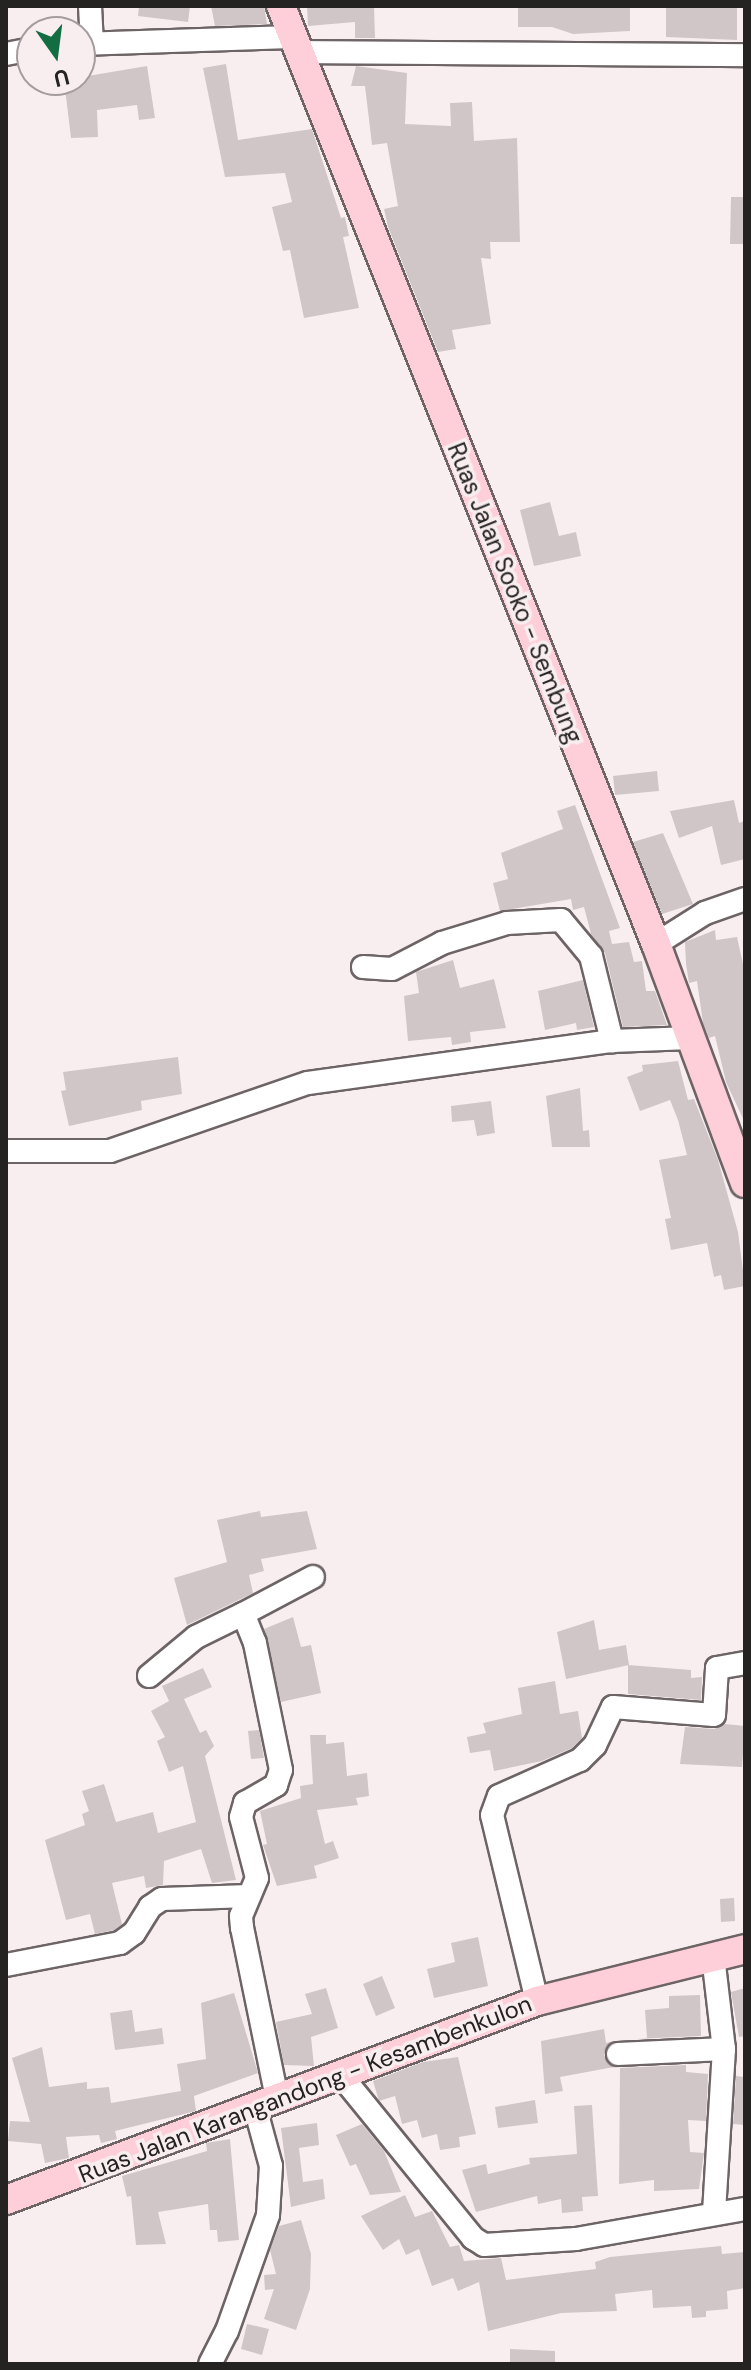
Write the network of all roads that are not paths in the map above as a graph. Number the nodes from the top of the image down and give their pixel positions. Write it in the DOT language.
graph roads {
  1 [pos="281,6"];
  2 [pos="96,43"];
  3 [pos="296,45"];
  4 [pos="745,55"];
  5 [pos="745,899"];
  6 [pos="656,944"];
  7 [pos="363,967"];
  8 [pos="691,1038"];
  9 [pos="612,1041"];
  10 [pos="6,1151"];
  11 [pos="745,1183"];
  12 [pos="313,1577"];
  13 [pos="243,1614"];
  14 [pos="745,1663"];
  15 [pos="149,1676"];
  16 [pos="249,1896"];
  17 [pos="745,1949"];
  18 [pos="713,1956"];
  19 [pos="6,1965"];
  20 [pos="537,2001"];
  21 [pos="731,2037"];
  22 [pos="618,2054"];
  23 [pos="339,2073"];
  24 [pos="266,2102"];
  25 [pos="6,2200"];
  26 [pos="745,2209"];
  27 [pos="714,2214"];
  28 [pos="210,2364"];
  1 -- 3 [label="main road, Ruas Jalan Sooko - Sembung"];
  2 -- 3 [label="street"];
  3 -- 4 [label="street"];
  3 -- 6 [label="main road, Ruas Jalan Sooko - Sembung"];
  5 -- 6 [label="street"];
  6 -- 8 [label="main road, Ruas Jalan Sooko - Sembung"];
  7 -- 9 [label="street"];
  8 -- 9 [label="street"];
  8 -- 11 [label="main road, Ruas Jalan Sooko - Sembung"];
  9 -- 10 [label="street"];
  12 -- 13 [label="street"];
  13 -- 15 [label="street"];
  13 -- 16 [label="street"];
  14 -- 20 [label="street"];
  16 -- 19 [label="street"];
  16 -- 24 [label="street"];
  17 -- 18 [label="main road, Ruas Jalan Karangandong - Kesambenkulon"];
  18 -- 20 [label="main road, Ruas Jalan Karangandong - Kesambenkulon"];
  18 -- 21 [label="street"];
  20 -- 23 [label="main road, Ruas Jalan Karangandong - Kesambenkulon"];
  21 -- 22 [label="street"];
  21 -- 27 [label="street"];
  23 -- 24 [label="main road, Ruas Jalan Karangandong - Kesambenkulon"];
  23 -- 27 [label="street"];
  24 -- 25 [label="main road, Ruas Jalan Karangandong - Kesambenkulon"];
  24 -- 28 [label="street"];
  26 -- 27 [label="street"];
}
